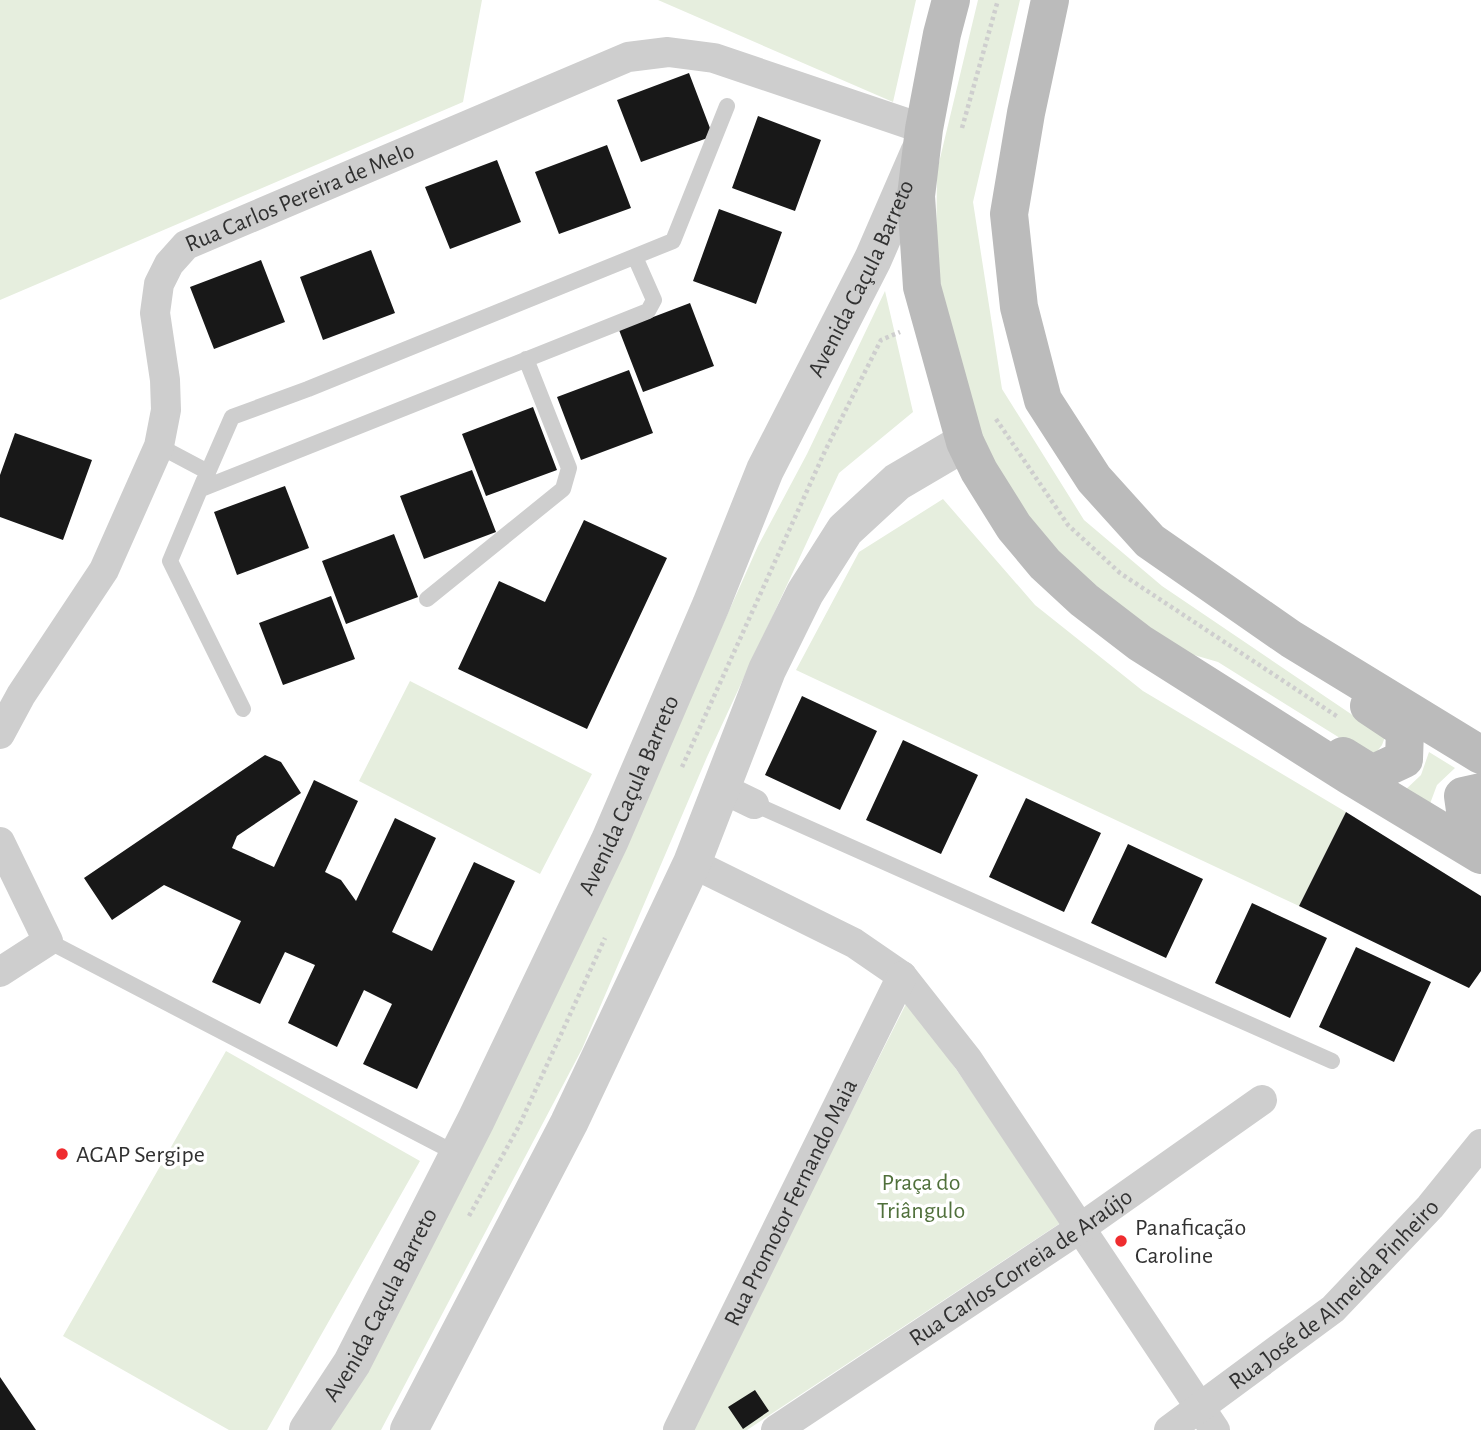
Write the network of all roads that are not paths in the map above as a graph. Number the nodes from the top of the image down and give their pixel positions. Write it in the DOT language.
graph roads {
  1 [pos="951,0"];
  2 [pos="1050,0"];
  3 [pos="727,106"];
  4 [pos="923,137"];
  5 [pos="635,257"];
  6 [pos="527,359"];
  7 [pos="965,442"];
  8 [pos="159,446"];
  9 [pos="208,472"];
  10 [pos="201,489"];
  11 [pos="1231,599"];
  12 [pos="427,600"];
  13 [pos="1208,686"];
  14 [pos="243,709"];
  15 [pos="0,734"];
  16 [pos="1481,755"];
  17 [pos="1481,792"];
  18 [pos="738,796"];
  19 [pos="1481,833"];
  20 [pos="0,842"];
  21 [pos="1481,855"];
  22 [pos="692,863"];
  23 [pos="48,941"];
  24 [pos="0,972"];
  25 [pos="902,976"];
  26 [pos="1332,1061"];
  27 [pos="1262,1100"];
  28 [pos="1481,1144"];
  29 [pos="459,1155"];
  30 [pos="1079,1229"];
  31 [pos="1208,1419"];
  32 [pos="308,1430"];
  33 [pos="409,1430"];
  34 [pos="678,1430"];
  35 [pos="776,1430"];
  36 [pos="1168,1430"];
  1 -- 4 [label="main road"];
  2 -- 11 [label="main road"];
  3 -- 5 [label="lane"];
  4 -- 7 [label="main road"];
  4 -- 8 [label="street, Rua Carlos Pereira de Melo"];
  4 -- 29 [label="street, Avenida Caçula Barreto"];
  5 -- 6 [label="lane"];
  5 -- 9 [label="lane"];
  6 -- 10 [label="lane"];
  6 -- 12 [label="lane"];
  7 -- 13 [label="main road"];
  7 -- 18 [label="street"];
  8 -- 9 [label="lane"];
  8 -- 15 [label="street, Rua Carlos Pereira de Melo"];
  9 -- 10 [label="lane"];
  10 -- 14 [label="lane"];
  11 -- 13 [label="main road"];
  11 -- 16 [label="main road"];
  13 -- 21 [label="main road"];
  17 -- 19 [label="main road"];
  18 -- 22 [label="street"];
  18 -- 26 [label="lane"];
  20 -- 23 [label="street"];
  22 -- 25 [label="street"];
  22 -- 33 [label="street"];
  23 -- 24 [label="street"];
  23 -- 29 [label="lane"];
  25 -- 30 [label="street"];
  25 -- 34 [label="street, Rua Promotor Fernando Maia"];
  27 -- 30 [label="street, Rua Carlos Correia de Araújo"];
  28 -- 31 [label="street, Rua José de Almeida Pinheiro"];
  29 -- 32 [label="street, Avenida Caçula Barreto"];
  30 -- 31 [label="street"];
  30 -- 35 [label="street, Rua Carlos Correia de Araújo"];
  31 -- 36 [label="street, Rua José de Almeida Pinheiro"];
}
